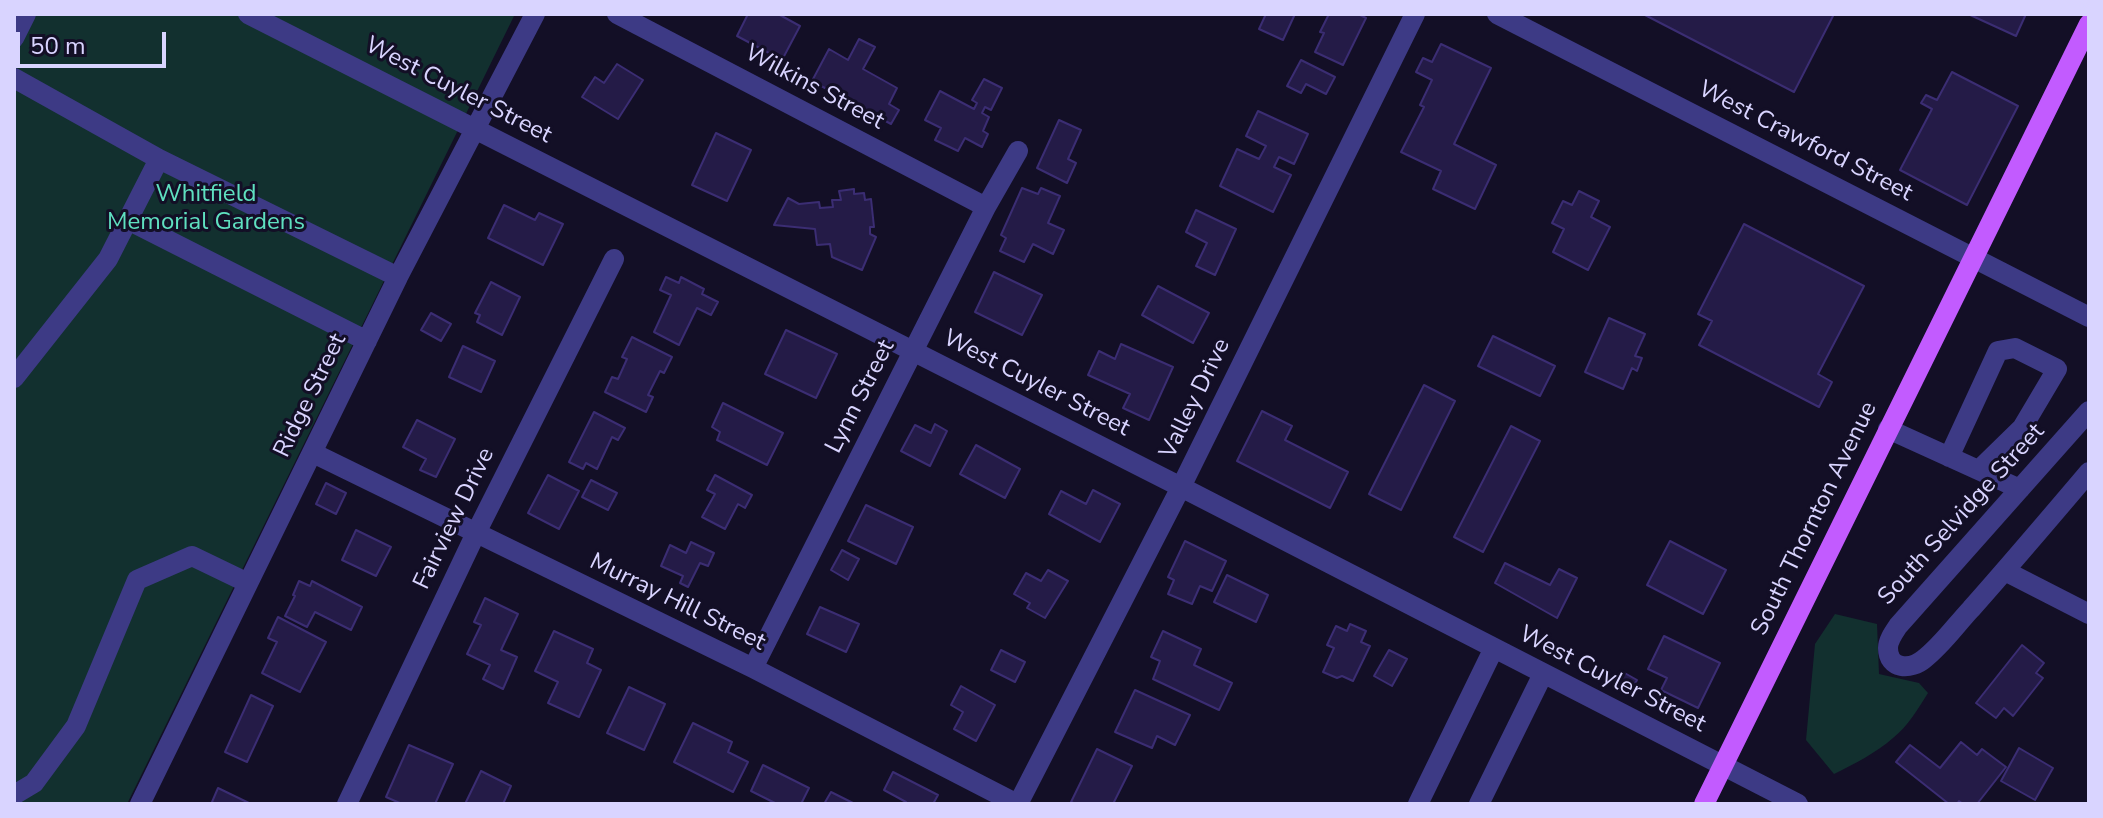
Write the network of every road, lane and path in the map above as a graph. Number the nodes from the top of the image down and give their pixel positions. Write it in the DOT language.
graph roads {
  1 [pos="26,14"];
  2 [pos="248,14"];
  3 [pos="535,14"];
  4 [pos="617,14"];
  5 [pos="1415,14"];
  6 [pos="1497,14"];
  7 [pos="2089,24"];
  8 [pos="14,38"];
  9 [pos="14,78"];
  10 [pos="475,129"];
  11 [pos="1018,151"];
  12 [pos="159,159"];
  13 [pos="986,207"];
  14 [pos="128,220"];
  15 [pos="1973,258"];
  16 [pos="614,259"];
  17 [pos="398,277"];
  18 [pos="2089,317"];
  19 [pos="367,341"];
  20 [pos="914,351"];
  21 [pos="14,378"];
  22 [pos="2089,411"];
  23 [pos="1888,429"];
  24 [pos="313,453"];
  25 [pos="1949,457"];
  26 [pos="1979,470"];
  27 [pos="2089,472"];
  28 [pos="1181,487"];
  29 [pos="2020,489"];
  30 [pos="476,533"];
  31 [pos="2005,571"];
  32 [pos="248,583"];
  33 [pos="2089,614"];
  34 [pos="1494,648"];
  35 [pos="753,668"];
  36 [pos="1543,674"];
  37 [pos="1722,766"];
  38 [pos="14,795"];
  39 [pos="140,804"];
  40 [pos="347,804"];
  41 [pos="1018,804"];
  42 [pos="1418,804"];
  43 [pos="1479,804"];
  44 [pos="1704,804"];
  45 [pos="1798,804"];
  1 -- 8 [label="street"];
  2 -- 10 [label="street, West Cuyler Street"];
  3 -- 10 [label="street, Ridge Street"];
  4 -- 13 [label="street, Wilkins Street"];
  5 -- 28 [label="street, Valley Drive"];
  6 -- 15 [label="street, West Crawford Street"];
  7 -- 15 [label="main road, South Thornton Avenue"];
  9 -- 12 [label="street"];
  10 -- 17 [label="street, Ridge Street"];
  10 -- 20 [label="street, West Cuyler Street"];
  11 -- 13 [label="street, Lynn Street"];
  12 -- 14 [label="street"];
  12 -- 17 [label="street"];
  13 -- 20 [label="street, Lynn Street"];
  14 -- 19 [label="street"];
  14 -- 21 [label="street"];
  15 -- 18 [label="street, West Crawford Street"];
  15 -- 23 [label="main road, South Thornton Avenue"];
  16 -- 30 [label="street, Fairview Drive"];
  17 -- 19 [label="street, Ridge Street"];
  19 -- 24 [label="street, Ridge Street"];
  20 -- 28 [label="street, West Cuyler Street"];
  20 -- 35 [label="street, Lynn Street"];
  22 -- 29 [label="street, South Selvidge Street"];
  23 -- 25 [label="street"];
  23 -- 37 [label="main road, South Thornton Avenue"];
  24 -- 30 [label="street, Murray Hill Street"];
  24 -- 32 [label="street, Ridge Street"];
  25 -- 26 [label="street"];
  25 -- 26 [label="street"];
  26 -- 29 [label="street"];
  27 -- 31 [label="street, South Selvidge Street"];
  28 -- 34 [label="street, West Cuyler Street"];
  28 -- 41 [label="street, Valley Drive"];
  29 -- 31 [label="street, South Selvidge Street"];
  30 -- 35 [label="street, Murray Hill Street"];
  30 -- 40 [label="street, Fairview Drive"];
  31 -- 33 [label="street"];
  32 -- 38 [label="street"];
  32 -- 39 [label="street, Ridge Street"];
  34 -- 36 [label="street, West Cuyler Street"];
  34 -- 42 [label="street"];
  35 -- 41 [label="street, Murray Hill Street"];
  36 -- 37 [label="street, West Cuyler Street"];
  36 -- 43 [label="street"];
  37 -- 44 [label="main road, South Thornton Avenue"];
  37 -- 45 [label="street, West Cuyler Street"];
}
